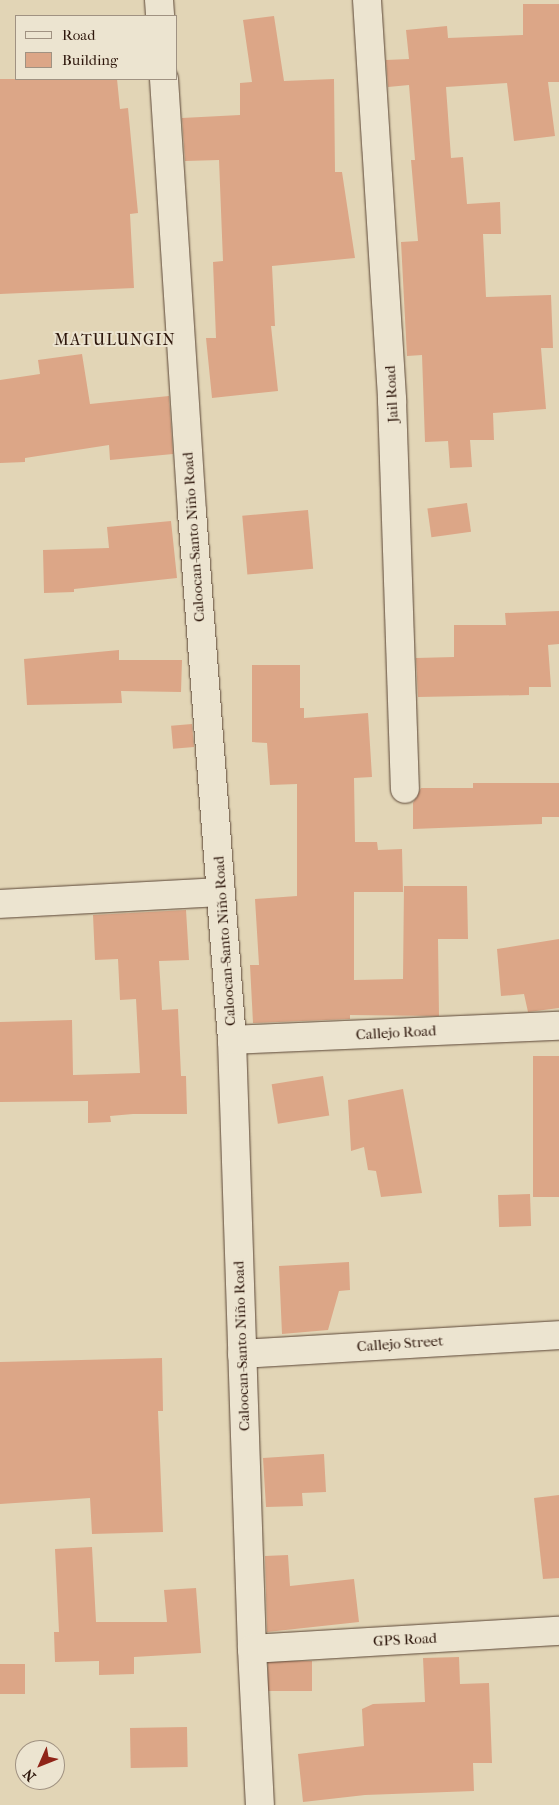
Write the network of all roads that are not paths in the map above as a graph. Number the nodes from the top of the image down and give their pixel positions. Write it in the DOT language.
graph roads {
  1 [pos="159,0"];
  2 [pos="367,0"];
  3 [pos="160,15"];
  4 [pos="164,80"];
  5 [pos="405,789"];
  6 [pos="221,892"];
  7 [pos="0,904"];
  8 [pos="559,1026"];
  9 [pos="232,1040"];
  10 [pos="559,1335"];
  11 [pos="242,1354"];
  12 [pos="559,1631"];
  13 [pos="252,1649"];
  14 [pos="260,1805"];
  1 -- 3 [label="street"];
  2 -- 5 [label="street, Jail Road"];
  4 -- 6 [label="street, Caloocan-Santo Niño Road"];
  6 -- 7 [label="street"];
  6 -- 9 [label="street, Caloocan-Santo Niño Road"];
  8 -- 9 [label="street, Callejo Road"];
  9 -- 11 [label="street, Caloocan-Santo Niño Road"];
  10 -- 11 [label="street, Callejo Street"];
  11 -- 13 [label="street, Caloocan-Santo Niño Road"];
  12 -- 13 [label="street, GPS Road"];
  13 -- 14 [label="street, Caloocan-Santo Niño Road"];
}
